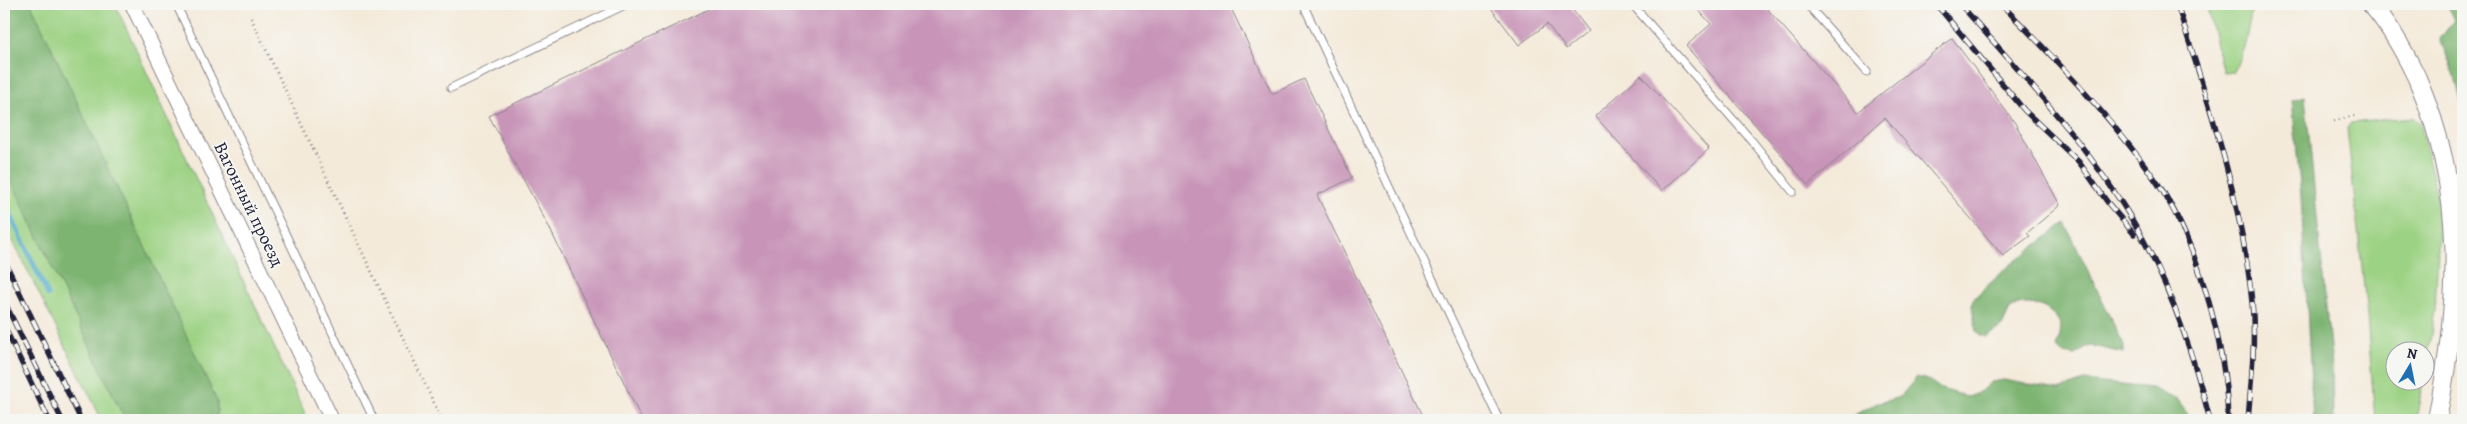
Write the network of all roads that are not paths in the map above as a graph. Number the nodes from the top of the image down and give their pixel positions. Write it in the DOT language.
graph roads {
  1 [pos="132,4"];
  2 [pos="176,4"];
  3 [pos="627,4"];
  4 [pos="1303,4"];
  5 [pos="1632,4"];
  6 [pos="1807,4"];
  7 [pos="2371,4"];
  8 [pos="1866,72"];
  9 [pos="451,88"];
  10 [pos="1793,192"];
  11 [pos="332,420"];
  12 [pos="374,420"];
  13 [pos="1499,420"];
  14 [pos="2437,420"];
  1 -- 11 [label="street, Вагонный проезд"];
  2 -- 12 [label="lane"];
  3 -- 9 [label="lane"];
  4 -- 13 [label="lane"];
  5 -- 10 [label="lane"];
  6 -- 8 [label="lane"];
  7 -- 14 [label="street"];
}
